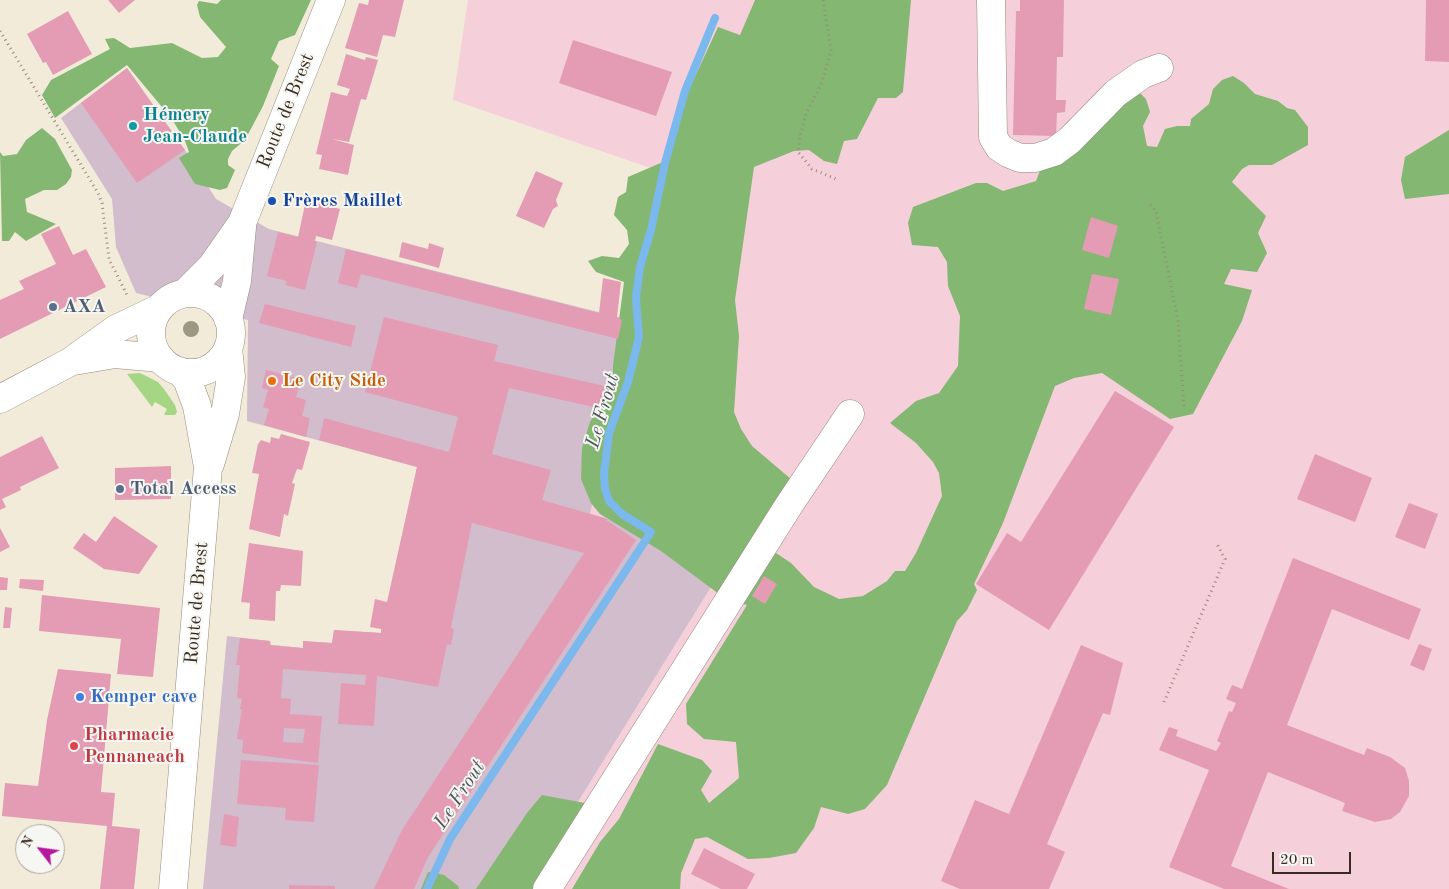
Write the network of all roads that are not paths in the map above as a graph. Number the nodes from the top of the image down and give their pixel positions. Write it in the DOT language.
graph roads {
  1 [pos="331,0"];
  2 [pos="991,0"];
  3 [pos="1159,68"];
  4 [pos="242,223"];
  5 [pos="185,293"];
  6 [pos="149,314"];
  7 [pos="228,319"];
  8 [pos="228,348"];
  9 [pos="70,362"];
  10 [pos="170,365"];
  11 [pos="0,398"];
  12 [pos="850,414"];
  13 [pos="208,467"];
  14 [pos="173,889"];
  15 [pos="546,889"];
  1 -- 4 [label="main road, Route de Brest"];
  2 -- 3 [label="main road"];
  4 -- 5 [label="main road, Route de Brest"];
  4 -- 7 [label="main road, Route de Brest"];
  5 -- 6 [label="main road"];
  5 -- 7 [label="main road"];
  6 -- 9 [label="main road"];
  6 -- 10 [label="main road"];
  7 -- 8 [label="main road"];
  8 -- 10 [label="main road"];
  8 -- 13 [label="main road, Route de Brest"];
  9 -- 10 [label="main road"];
  9 -- 11 [label="main road"];
  10 -- 13 [label="main road, Route de Brest"];
  12 -- 15 [label="main road"];
  13 -- 14 [label="main road, Route de Brest"];
}
